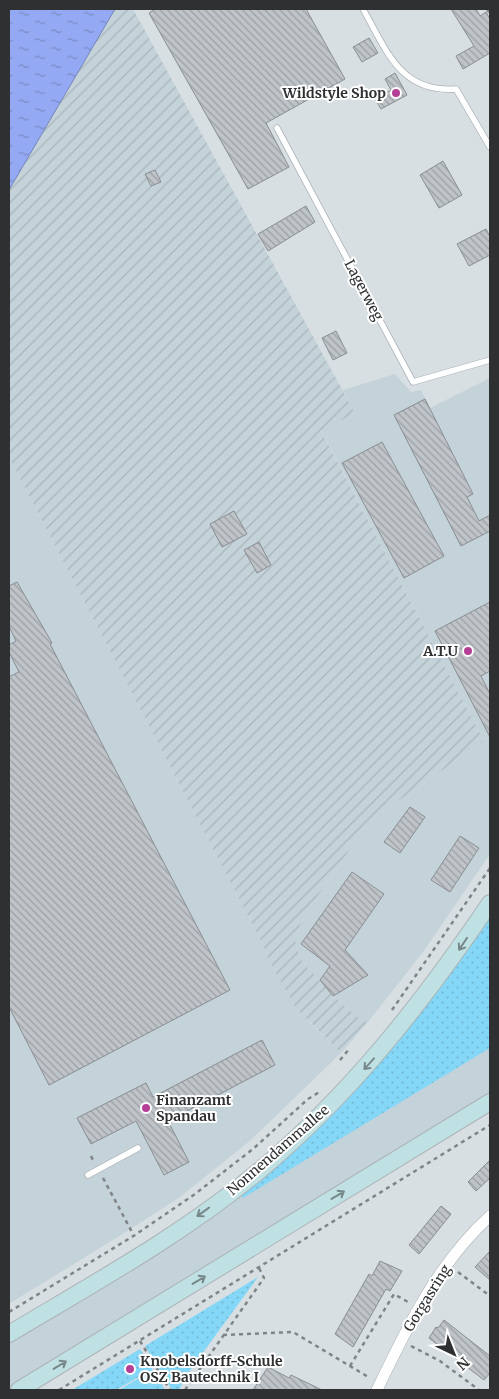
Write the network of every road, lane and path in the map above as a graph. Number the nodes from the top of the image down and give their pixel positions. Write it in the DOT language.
graph roads {
  1 [pos="363,9"];
  2 [pos="488,9"];
  3 [pos="490,14"];
  4 [pos="277,128"];
  5 [pos="490,147"];
  6 [pos="490,360"];
  7 [pos="490,868"];
  8 [pos="490,903"];
  9 [pos="389,1016"];
  10 [pos="350,1048"];
  11 [pos="340,1060"];
  12 [pos="324,1088"];
  13 [pos="490,1102"];
  14 [pos="490,1125"];
  15 [pos="138,1148"];
  16 [pos="91,1156"];
  17 [pos="98,1169"];
  18 [pos="88,1175"];
  19 [pos="490,1216"];
  20 [pos="132,1232"];
  21 [pos="259,1267"];
  22 [pos="458,1272"];
  23 [pos="490,1296"];
  24 [pos="418,1307"];
  25 [pos="9,1312"];
  26 [pos="9,1334"];
  27 [pos="223,1335"];
  28 [pos="140,1341"];
  29 [pos="401,1341"];
  30 [pos="350,1366"];
  31 [pos="379,1387"];
  32 [pos="19,1390"];
  33 [pos="59,1390"];
  34 [pos="170,1390"];
  35 [pos="185,1390"];
  36 [pos="479,1390"];
  1 -- 5 [label="lane"];
  2 -- 3 [label="path"];
  4 -- 6 [label="lane, Lagerweg"];
  7 -- 9 [label="path"];
  8 -- 26 [label="main road, Nonnendammallee, one-way"];
  10 -- 11 [label="path"];
  12 -- 25 [label="path"];
  32 -- 13 [label="main road, one-way"];
  14 -- 21 [label="path"];
  15 -- 17 [label="lane"];
  16 -- 17 [label="path"];
  17 -- 18 [label="lane"];
  17 -- 20 [label="path"];
  19 -- 24 [label="street, Gorgasring"];
  21 -- 27 [label="path"];
  21 -- 28 [label="path"];
  22 -- 23 [label="path"];
  24 -- 29 [label="street, Gorgasring"];
  24 -- 30 [label="path"];
  27 -- 30 [label="path"];
  27 -- 35 [label="path"];
  28 -- 33 [label="path"];
  28 -- 34 [label="path"];
  29 -- 31 [label="street, Gorgasring"];
  29 -- 36 [label="path"];
  30 -- 31 [label="path"];
}
